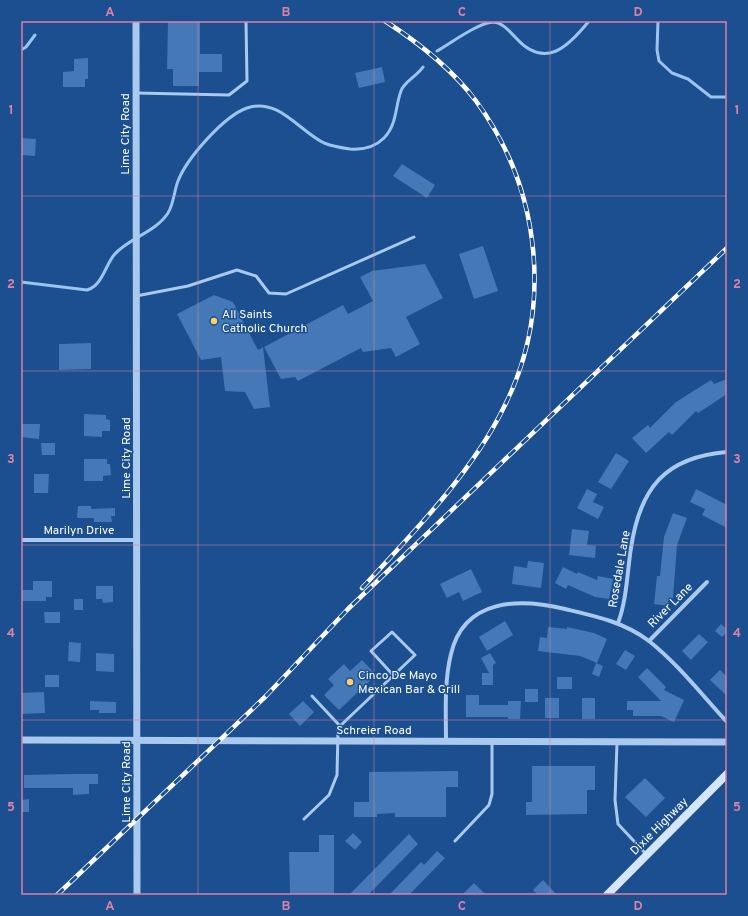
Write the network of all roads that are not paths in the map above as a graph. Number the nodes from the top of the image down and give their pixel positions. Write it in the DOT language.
graph roads {
  1 [pos="136,21"];
  2 [pos="246,21"];
  3 [pos="136,93"];
  4 [pos="414,236"];
  5 [pos="136,296"];
  6 [pos="727,452"];
  7 [pos="21,540"];
  8 [pos="137,540"];
  9 [pos="707,582"];
  10 [pos="618,623"];
  11 [pos="649,641"];
  12 [pos="393,674"];
  13 [pos="312,696"];
  14 [pos="727,722"];
  15 [pos="340,726"];
  16 [pos="21,740"];
  17 [pos="137,741"];
  18 [pos="338,741"];
  19 [pos="446,741"];
  20 [pos="492,742"];
  21 [pos="617,742"];
  22 [pos="727,742"];
  23 [pos="727,774"];
  24 [pos="304,820"];
  25 [pos="455,841"];
  26 [pos="647,855"];
  27 [pos="137,895"];
  28 [pos="607,895"];
  1 -- 3 [label="street, Lime City Road"];
  2 -- 3 [label="lane"];
  3 -- 5 [label="street, Lime City Road"];
  4 -- 5 [label="lane"];
  5 -- 8 [label="street, Lime City Road"];
  6 -- 10 [label="street, Rosedale Lane"];
  7 -- 8 [label="street, Marilyn Drive"];
  8 -- 17 [label="street, Lime City Road"];
  9 -- 11 [label="street, River Lane"];
  10 -- 11 [label="street"];
  10 -- 19 [label="street"];
  11 -- 14 [label="street"];
  12 -- 12 [label="lane"];
  12 -- 15 [label="lane"];
  13 -- 15 [label="lane"];
  15 -- 18 [label="lane"];
  16 -- 17 [label="street, Schreier Road"];
  17 -- 18 [label="street, Schreier Road"];
  17 -- 27 [label="street, Lime City Road"];
  18 -- 19 [label="street, Schreier Road"];
  18 -- 24 [label="lane"];
  19 -- 20 [label="street, Schreier Road"];
  20 -- 21 [label="street, Schreier Road"];
  20 -- 25 [label="lane"];
  21 -- 22 [label="street, Schreier Road"];
  21 -- 26 [label="lane"];
  23 -- 26 [label="main road, Dixie Highway"];
  26 -- 28 [label="main road, Dixie Highway"];
}
